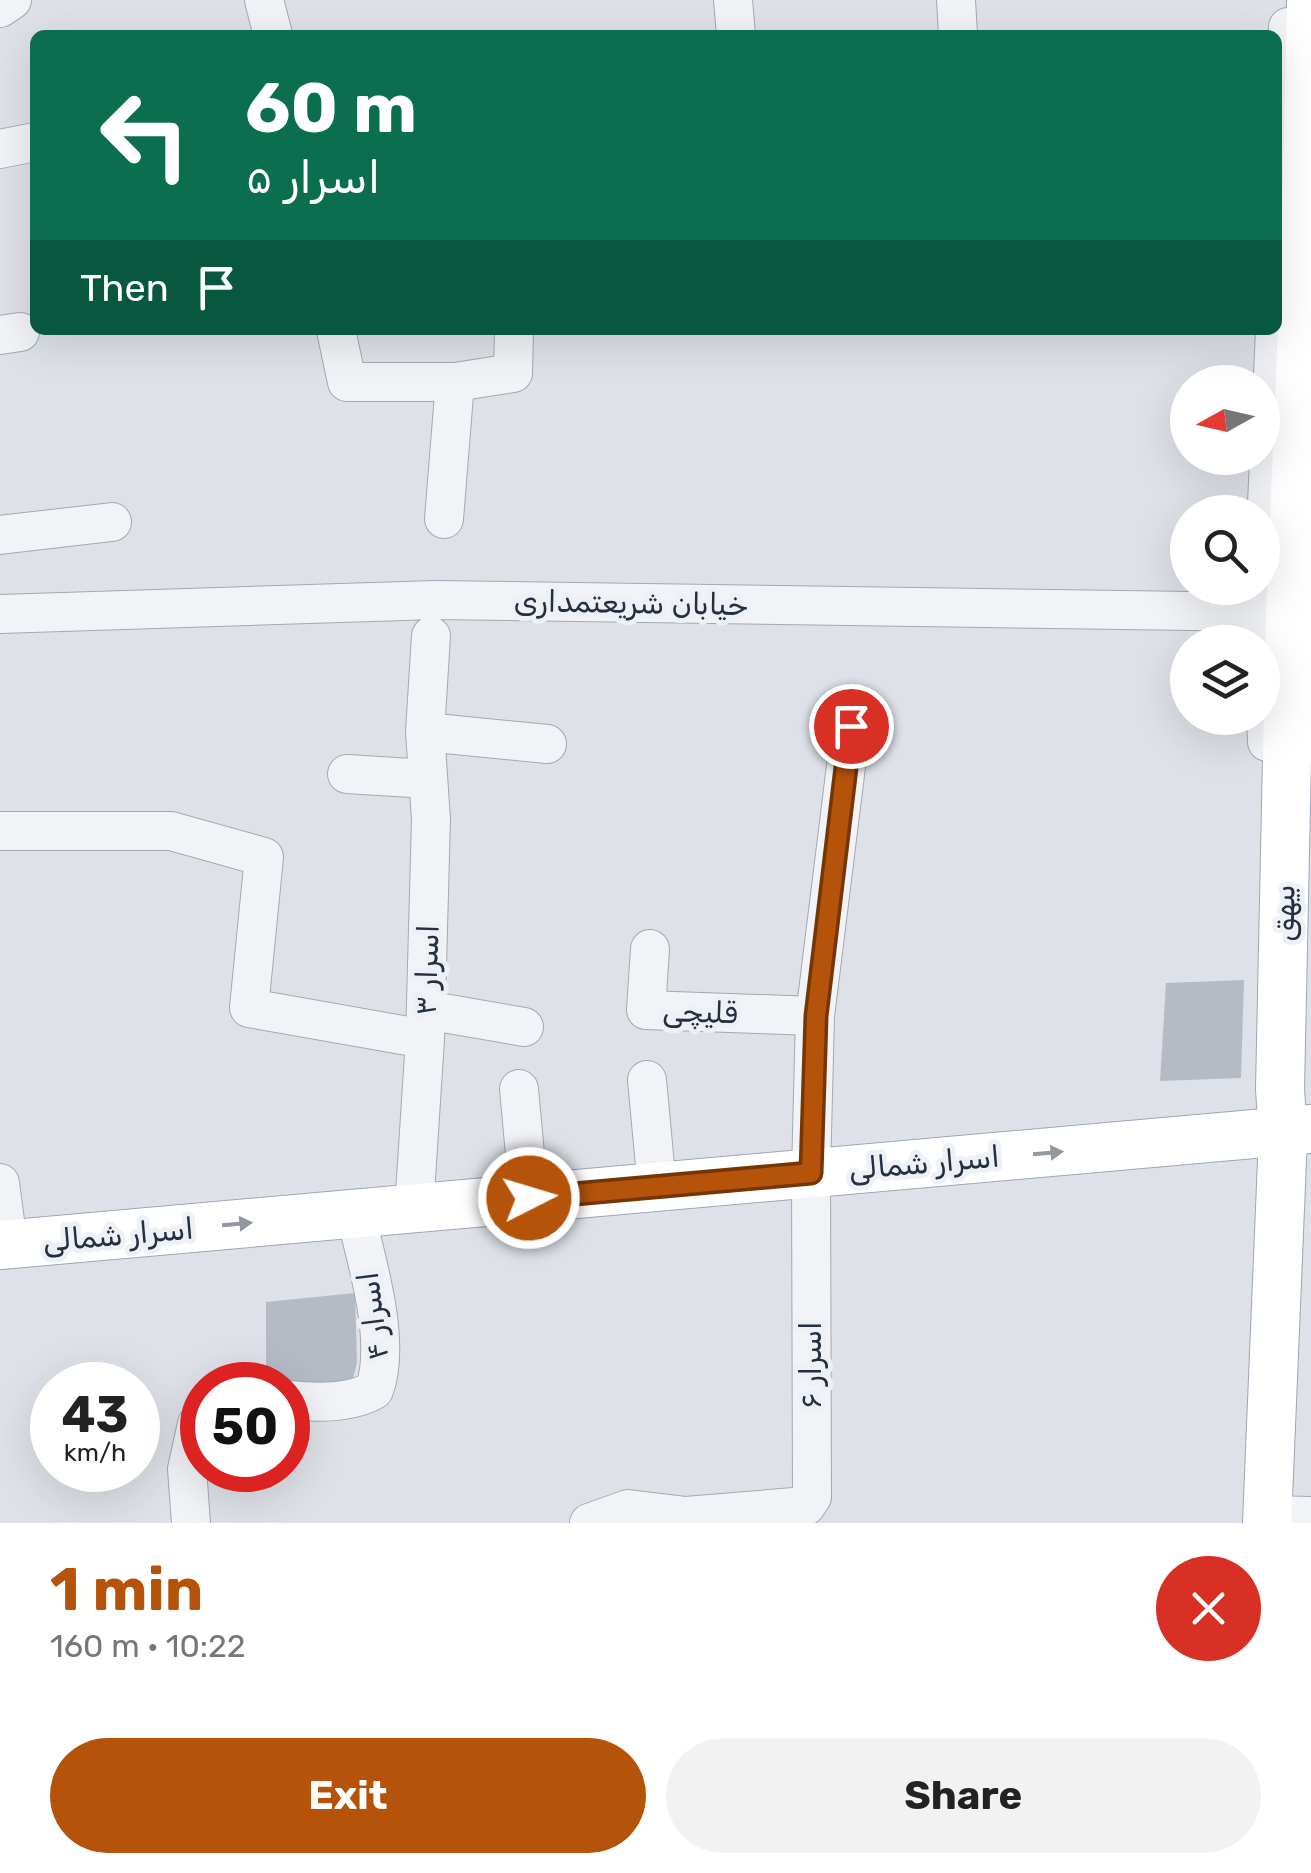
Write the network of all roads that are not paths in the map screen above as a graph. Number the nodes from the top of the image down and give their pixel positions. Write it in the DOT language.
graph roads {
  1 [pos="12,0"];
  2 [pos="264,0"];
  3 [pos="734,0"];
  4 [pos="956,0"];
  5 [pos="1289,0"];
  6 [pos="1311,4"];
  7 [pos="0,8"];
  8 [pos="272,30"];
  9 [pos="736,30"];
  10 [pos="958,30"];
  11 [pos="30,143"];
  12 [pos="0,149"];
  13 [pos="1291,285"];
  14 [pos="337,335"];
  15 [pos="514,335"];
  16 [pos="455,382"];
  17 [pos="444,519"];
  18 [pos="112,522"];
  19 [pos="0,534"];
  20 [pos="1262,612"];
  21 [pos="0,614"];
  22 [pos="431,636"];
  23 [pos="851,726"];
  24 [pos="425,732"];
  25 [pos="547,744"];
  26 [pos="346,774"];
  27 [pos="428,779"];
  28 [pos="0,831"];
  29 [pos="650,949"];
  30 [pos="816,1016"];
  31 [pos="425,1024"];
  32 [pos="524,1027"];
  33 [pos="647,1080"];
  34 [pos="519,1090"];
  35 [pos="1291,1116"];
  36 [pos="811,1173"];
  37 [pos="0,1182"];
  38 [pos="657,1187"];
  39 [pos="529,1198"];
  40 [pos="414,1208"];
  41 [pos="355,1214"];
  42 [pos="4,1245"];
  43 [pos="310,1402"];
  44 [pos="189,1492"];
  45 [pos="758,1517"];
  46 [pos="1282,1518"];
  47 [pos="191,1523"];
  48 [pos="588,1523"];
  1 -- 7 [label="street"];
  2 -- 8 [label="street"];
  3 -- 9 [label="street"];
  4 -- 10 [label="street"];
  5 -- 13 [label="street"];
  6 -- 13 [label="main road, بیهق"];
  11 -- 12 [label="street"];
  13 -- 20 [label="street"];
  13 -- 35 [label="main road, بیهق"];
  14 -- 16 [label="street"];
  15 -- 16 [label="street"];
  16 -- 17 [label="street"];
  18 -- 19 [label="street"];
  20 -- 21 [label="street, خیابان شریعتمداری"];
  20 -- 35 [label="street"];
  22 -- 24 [label="street, اسرار ۳"];
  23 -- 30 [label="street"];
  24 -- 25 [label="street"];
  24 -- 27 [label="street, اسرار ۳"];
  26 -- 27 [label="street"];
  27 -- 31 [label="street, اسرار ۳"];
  28 -- 31 [label="street"];
  29 -- 30 [label="street, قلیچی"];
  30 -- 36 [label="street"];
  31 -- 32 [label="street"];
  31 -- 40 [label="street, اسرار ۳"];
  33 -- 38 [label="street"];
  34 -- 39 [label="street"];
  36 -- 35 [label="main road, اسرار شمالی, one-way"];
  35 -- 46 [label="main road, بیهق"];
  36 -- 38 [label="main road, اسرار شمالی"];
  36 -- 45 [label="street, اسرار ۶"];
  37 -- 42 [label="street"];
  38 -- 39 [label="main road, اسرار شمالی"];
  39 -- 40 [label="main road, اسرار شمالی"];
  40 -- 41 [label="main road, اسرار شمالی"];
  42 -- 41 [label="main road, اسرار شمالی, one-way"];
  41 -- 43 [label="street, اسرار ۴"];
  44 -- 47 [label="street"];
  45 -- 48 [label="street"];
}
